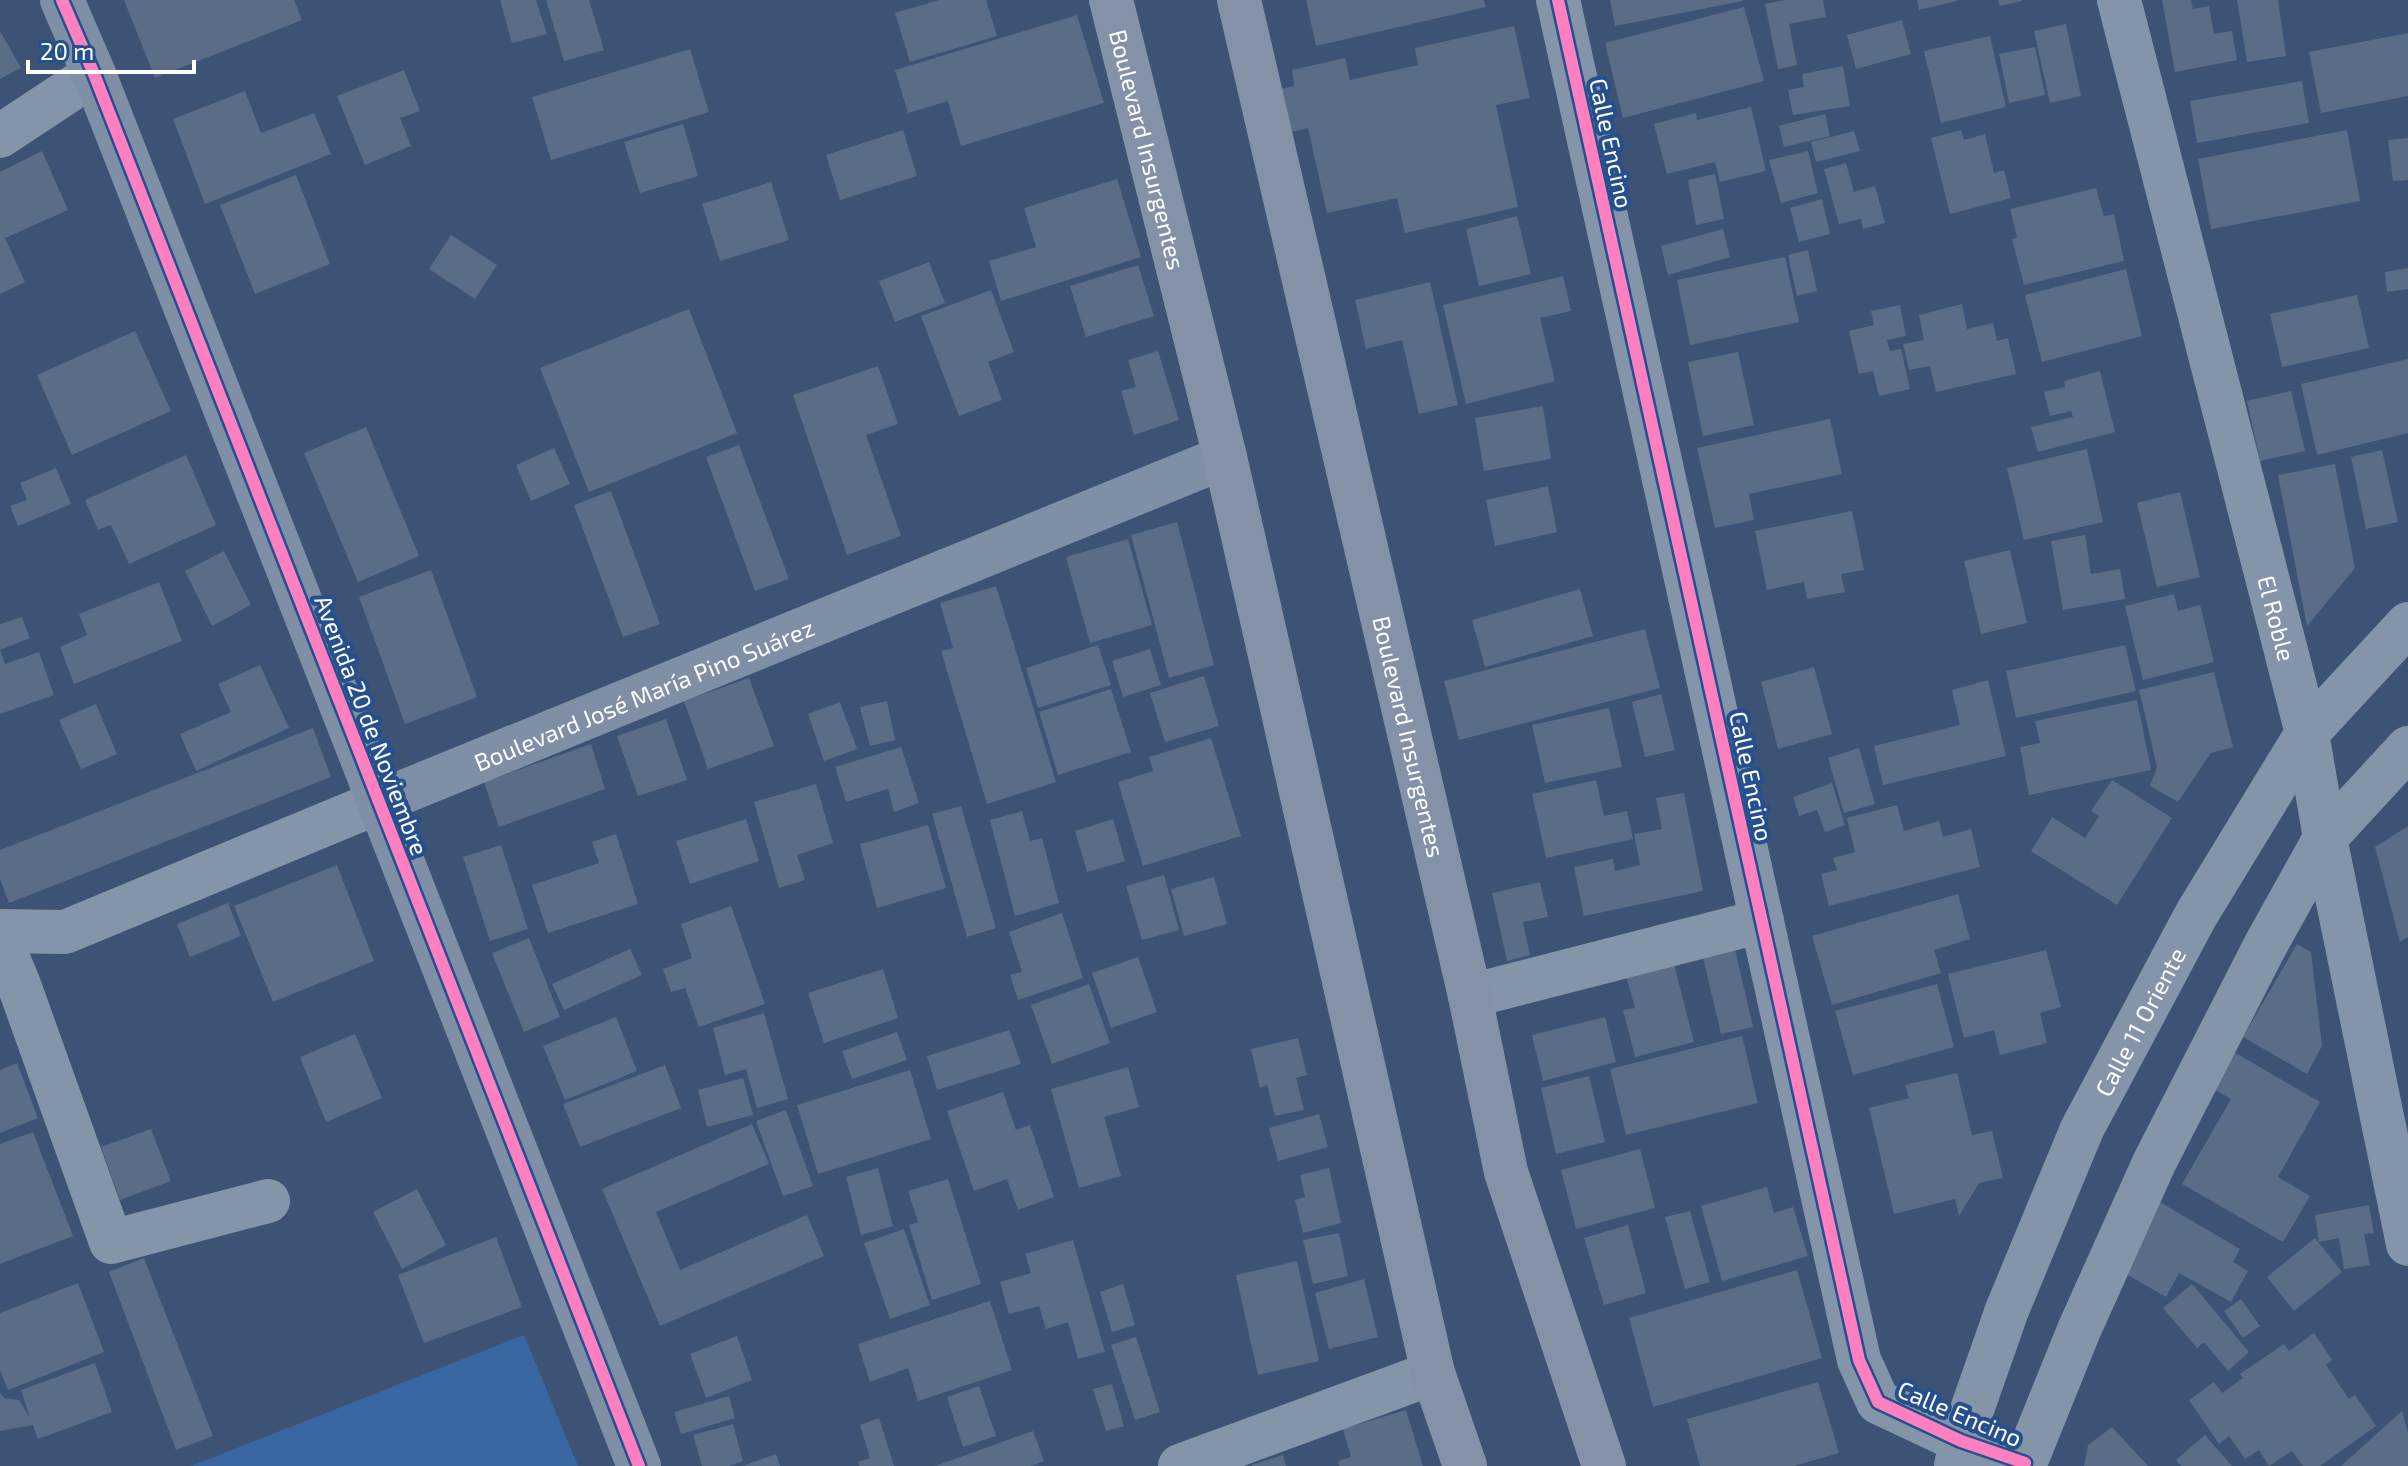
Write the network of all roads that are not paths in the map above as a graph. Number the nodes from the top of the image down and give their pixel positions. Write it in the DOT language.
graph roads {
  1 [pos="62,0"];
  2 [pos="1111,0"];
  3 [pos="1239,0"];
  4 [pos="1558,0"];
  5 [pos="2119,0"];
  6 [pos="94,74"];
  7 [pos="0,136"];
  8 [pos="1225,457"];
  9 [pos="2408,624"];
  10 [pos="2307,733"];
  11 [pos="2408,748"];
  12 [pos="379,802"];
  13 [pos="2325,838"];
  14 [pos="1762,921"];
  15 [pos="0,931"];
  16 [pos="65,932"];
  17 [pos="0,939"];
  18 [pos="10,989"];
  19 [pos="1470,996"];
  20 [pos="268,1201"];
  21 [pos="2408,1244"];
  22 [pos="1433,1373"];
  23 [pos="1958,1453"];
  24 [pos="2024,1465"];
  25 [pos="639,1466"];
  26 [pos="1180,1466"];
  27 [pos="1465,1466"];
  28 [pos="1604,1466"];
  1 -- 6 [label="street, Avenida 20 de Noviembre"];
  2 -- 8 [label="main road, Boulevard Insurgentes"];
  3 -- 19 [label="main road, Boulevard Insurgentes"];
  4 -- 14 [label="street, Calle Encino"];
  5 -- 10 [label="street, El Roble"];
  6 -- 7 [label="street"];
  6 -- 12 [label="street, Avenida 20 de Noviembre"];
  8 -- 12 [label="street, Boulevard José María Pino Suárez"];
  8 -- 22 [label="main road, Boulevard Insurgentes"];
  9 -- 10 [label="street, Calle 11 Oriente"];
  10 -- 13 [label="street, El Roble"];
  10 -- 23 [label="street, Calle 11 Oriente"];
  11 -- 13 [label="street"];
  12 -- 16 [label="street, Boulevard José María Pino Suárez"];
  12 -- 25 [label="street, Avenida 20 de Noviembre"];
  13 -- 21 [label="street, El Roble"];
  13 -- 24 [label="street"];
  14 -- 19 [label="street"];
  14 -- 23 [label="street, Calle Encino"];
  15 -- 16 [label="street, Boulevard José María Pino Suárez"];
  16 -- 18 [label="street, Boulevard José María Pino Suárez"];
  17 -- 18 [label="street"];
  18 -- 20 [label="street"];
  19 -- 28 [label="main road, Boulevard Insurgentes"];
  22 -- 26 [label="street"];
  22 -- 27 [label="main road, Boulevard Insurgentes"];
  23 -- 24 [label="street, Calle Encino"];
}
